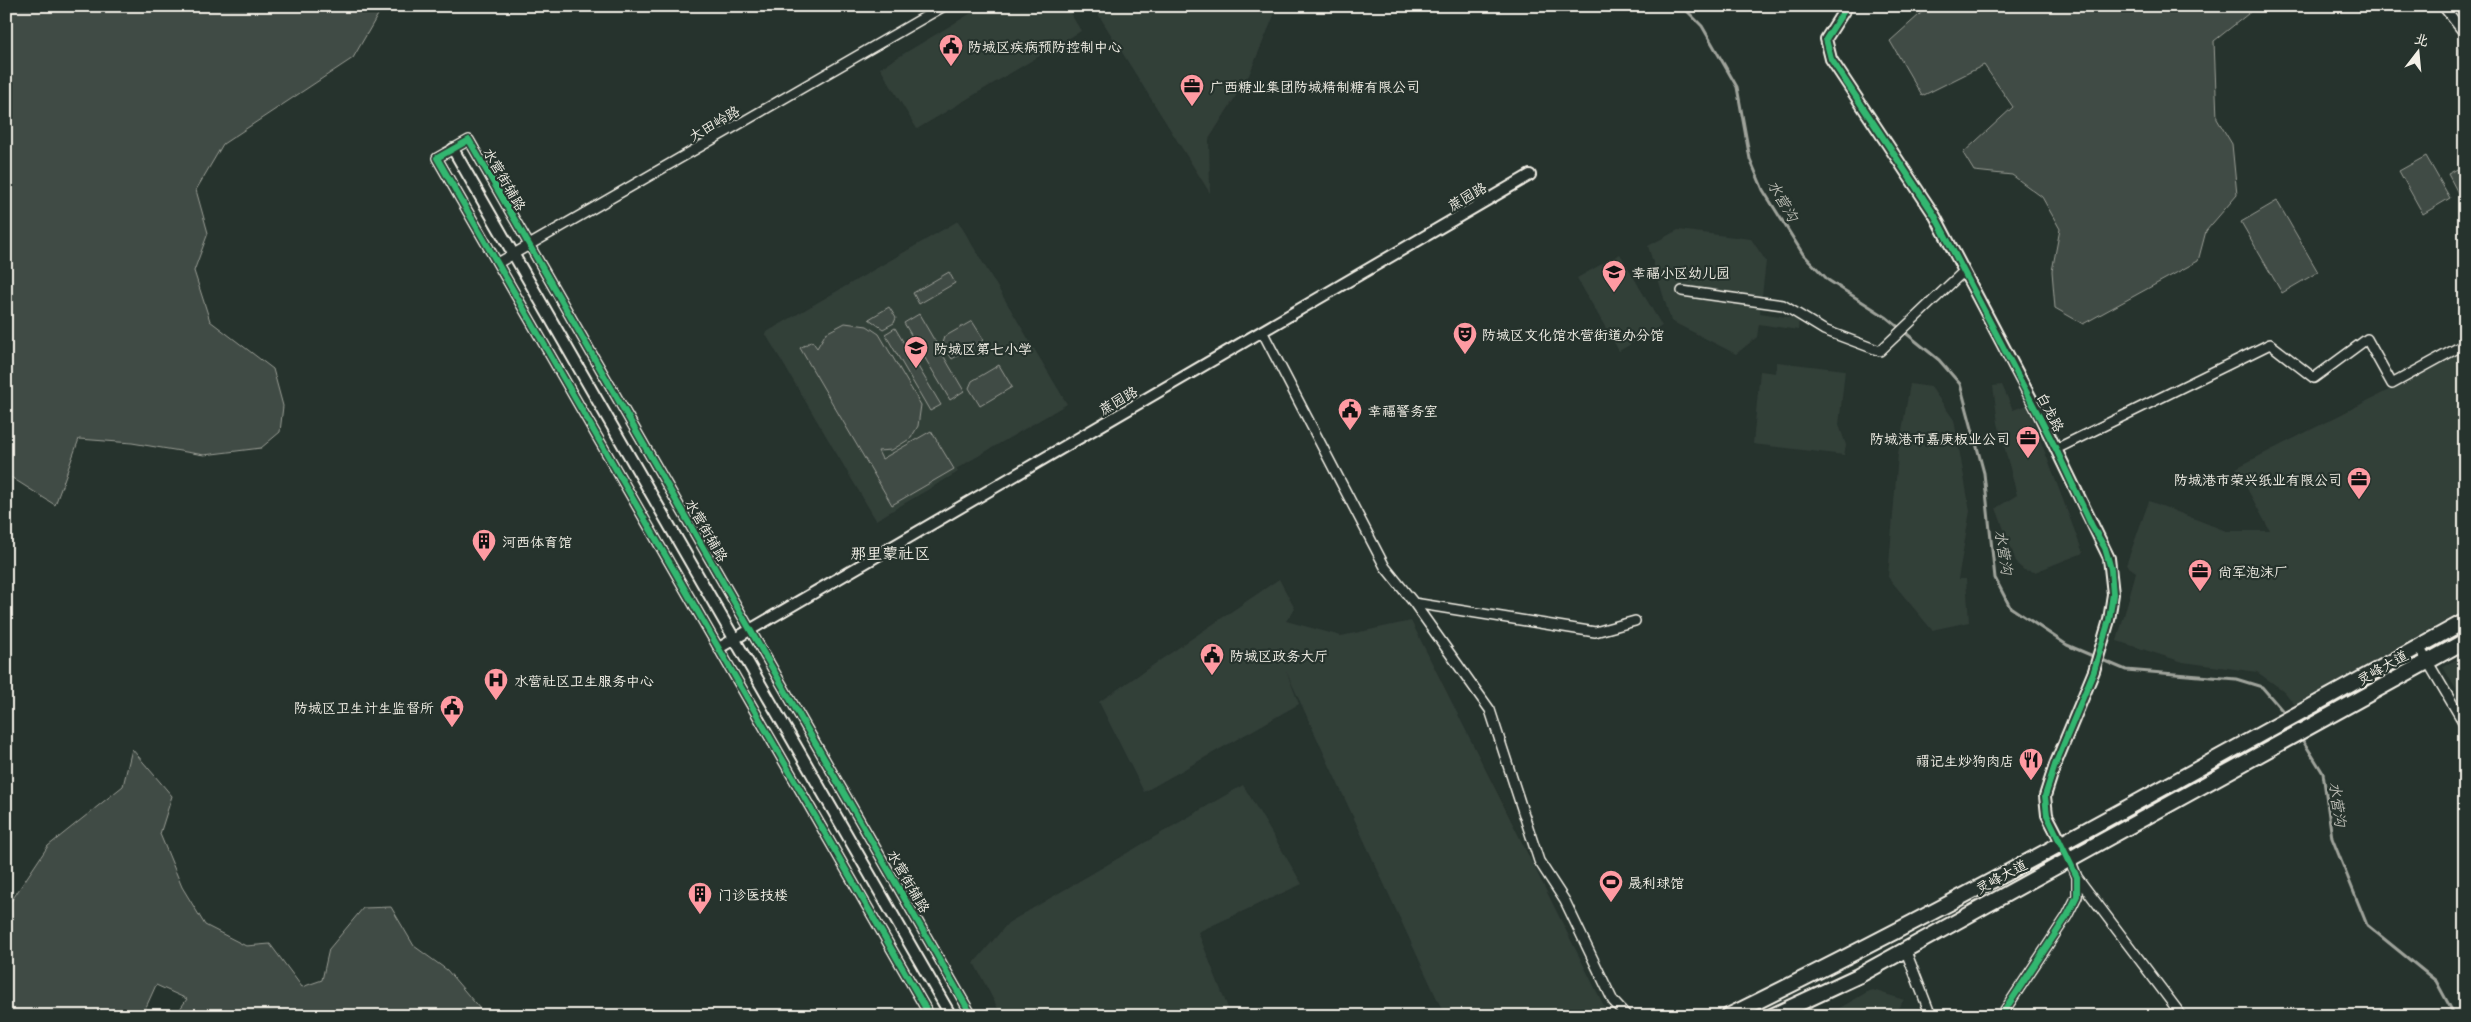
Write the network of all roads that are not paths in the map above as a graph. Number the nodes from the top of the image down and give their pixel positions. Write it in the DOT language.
graph roads {
  1 [pos="944,6"];
  2 [pos="1847,6"];
  3 [pos="2443,6"];
  4 [pos="2465,34"];
  5 [pos="2465,50"];
  6 [pos="2465,57"];
  7 [pos="453,149"];
  8 [pos="1530,175"];
  9 [pos="529,245"];
  10 [pos="513,254"];
  11 [pos="498,263"];
  12 [pos="1964,271"];
  13 [pos="1682,291"];
  14 [pos="1262,332"];
  15 [pos="2465,344"];
  16 [pos="2056,449"];
  17 [pos="1414,603"];
  18 [pos="1635,621"];
  19 [pos="2465,621"];
  20 [pos="750,630"];
  21 [pos="734,639"];
  22 [pos="2465,641"];
  23 [pos="2419,647"];
  24 [pos="719,648"];
  25 [pos="2427,662"];
  26 [pos="2465,725"];
  27 [pos="2062,843"];
  28 [pos="2070,859"];
  29 [pos="2077,877"];
  30 [pos="1905,949"];
  31 [pos="930,1016"];
  32 [pos="951,1016"];
  33 [pos="972,1016"];
  34 [pos="1627,1016"];
  35 [pos="1728,1016"];
  36 [pos="1772,1016"];
  37 [pos="1931,1016"];
  38 [pos="2001,1016"];
  39 [pos="2182,1016"];
  1 -- 9 [label="street, 大田岭路"];
  2 -- 12 [label="street, 白龙路"];
  3 -- 4 [label="street"];
  5 -- 6 [label="street"];
  7 -- 9 [label="street, 水营街辅路"];
  7 -- 10 [label="street"];
  7 -- 11 [label="street"];
  8 -- 14 [label="street, 蔗园路"];
  9 -- 10 [label="street, 大田岭路"];
  9 -- 20 [label="street, 水营街辅路"];
  10 -- 11 [label="street, 大田岭路"];
  10 -- 21 [label="street"];
  11 -- 24 [label="street"];
  12 -- 13 [label="street"];
  12 -- 16 [label="street, 白龙路"];
  14 -- 17 [label="street"];
  14 -- 20 [label="street, 蔗园路"];
  15 -- 16 [label="street"];
  16 -- 27 [label="street, 白龙路"];
  17 -- 18 [label="street"];
  17 -- 34 [label="street"];
  19 -- 23 [label="main road, 灵峰大道"];
  20 -- 21 [label="street, 蔗园路"];
  20 -- 33 [label="street, 水营街辅路"];
  21 -- 24 [label="street, 蔗园路"];
  21 -- 32 [label="street"];
  22 -- 25 [label="main road, 灵峰大道"];
  23 -- 25 [label="street"];
  23 -- 27 [label="main road, 灵峰大道"];
  24 -- 31 [label="street"];
  25 -- 26 [label="street"];
  25 -- 28 [label="main road, 灵峰大道"];
  27 -- 28 [label="street, 白龙路"];
  27 -- 35 [label="main road, 灵峰大道"];
  28 -- 29 [label="street"];
  28 -- 30 [label="main road, 灵峰大道"];
  29 -- 38 [label="street"];
  29 -- 39 [label="street"];
  30 -- 36 [label="main road, 灵峰大道"];
  30 -- 37 [label="street"];
}
